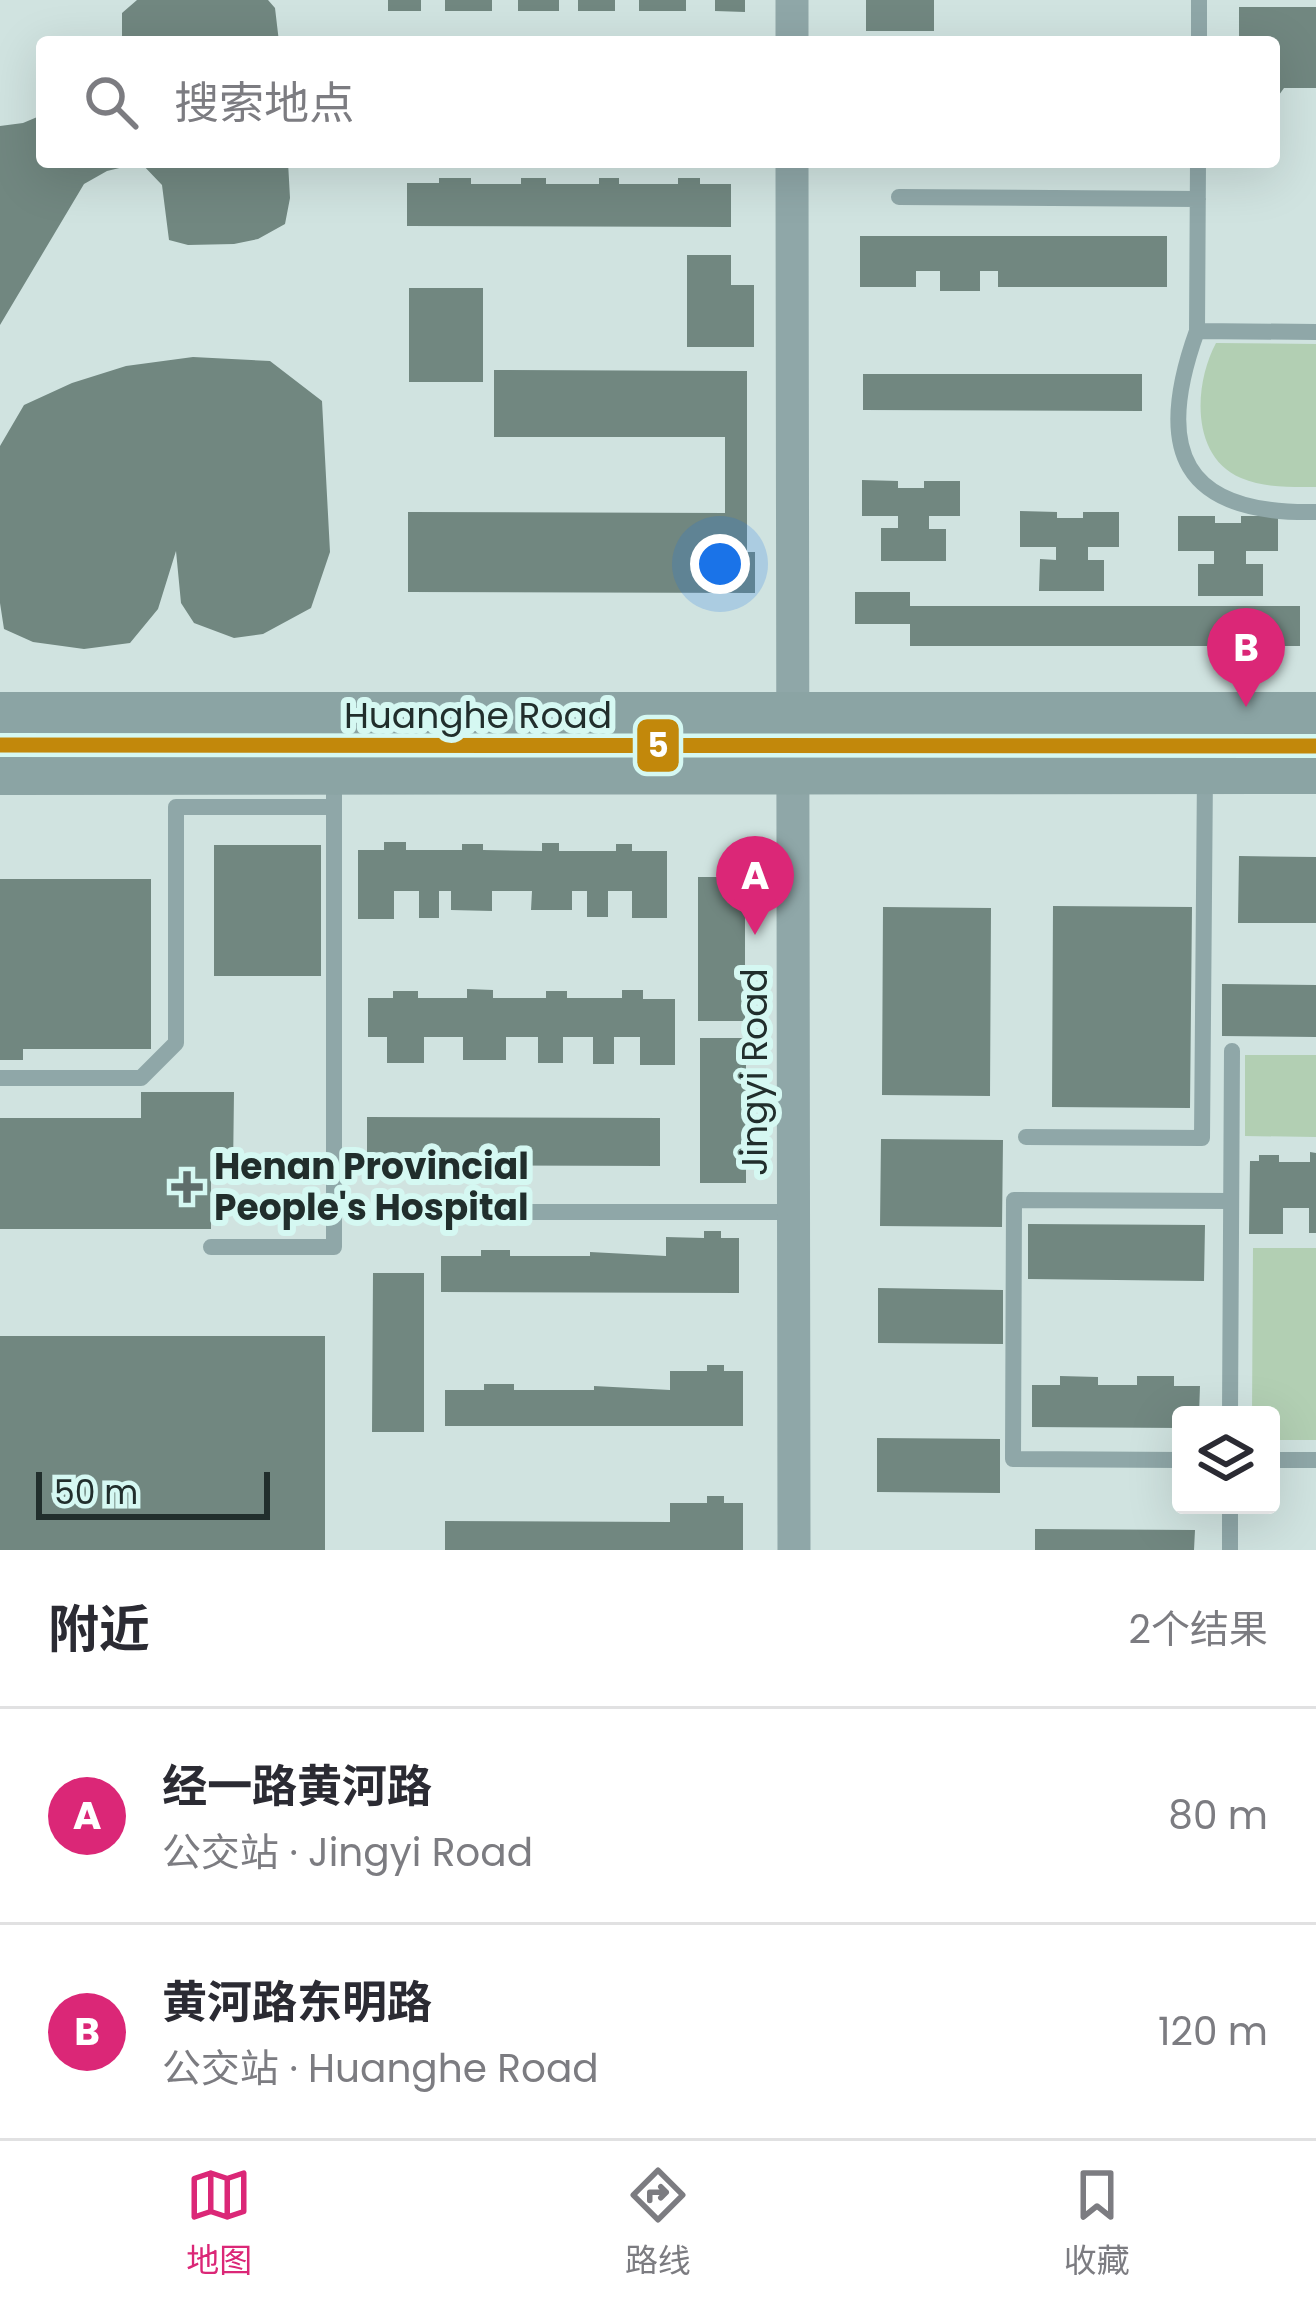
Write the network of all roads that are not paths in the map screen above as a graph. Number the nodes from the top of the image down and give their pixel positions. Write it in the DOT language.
graph roads {
  1 [pos="792,0"];
  2 [pos="1199,0"];
  3 [pos="792,36"];
  4 [pos="1199,36"];
  5 [pos="793,168"];
  6 [pos="1198,168"];
  7 [pos="899,196"];
  8 [pos="1198,199"];
  9 [pos="1197,331"];
  10 [pos="1316,332"];
  11 [pos="1316,512"];
  12 [pos="0,716"];
  13 [pos="793,716"];
  14 [pos="1316,716"];
  15 [pos="0,770"];
  16 [pos="793,770"];
  17 [pos="1205,770"];
  18 [pos="1316,770"];
  19 [pos="334,788"];
  20 [pos="1232,1051"];
  21 [pos="0,1078"];
  22 [pos="1026,1137"];
  23 [pos="1231,1201"];
  24 [pos="466,1212"];
  25 [pos="794,1212"];
  26 [pos="211,1247"];
  27 [pos="1230,1406"];
  28 [pos="1172,1460"];
  29 [pos="1280,1460"];
  30 [pos="1316,1460"];
  31 [pos="1230,1514"];
  32 [pos="794,1550"];
  33 [pos="1230,1550"];
  1 -- 3 [label="street"];
  2 -- 4 [label="lane"];
  5 -- 13 [label="street, Jingyi Road"];
  6 -- 8 [label="lane"];
  7 -- 8 [label="lane"];
  8 -- 9 [label="lane"];
  9 -- 10 [label="lane"];
  9 -- 11 [label="lane"];
  12 -- 13 [label="main road, Huanghe Road"];
  13 -- 14 [label="main road, Huanghe Road"];
  13 -- 16 [label="street, Jingyi Road"];
  15 -- 19 [label="main road, Huanghe Road"];
  16 -- 17 [label="main road, Huanghe Road"];
  16 -- 19 [label="main road, Huanghe Road"];
  16 -- 25 [label="street, Jingyi Road"];
  17 -- 18 [label="main road, Huanghe Road"];
  17 -- 22 [label="lane"];
  19 -- 21 [label="lane"];
  19 -- 26 [label="lane"];
  20 -- 23 [label="lane"];
  23 -- 27 [label="lane"];
  23 -- 28 [label="lane"];
  24 -- 25 [label="lane"];
  25 -- 32 [label="street, Jingyi Road"];
  29 -- 30 [label="lane"];
  31 -- 33 [label="lane"];
}
